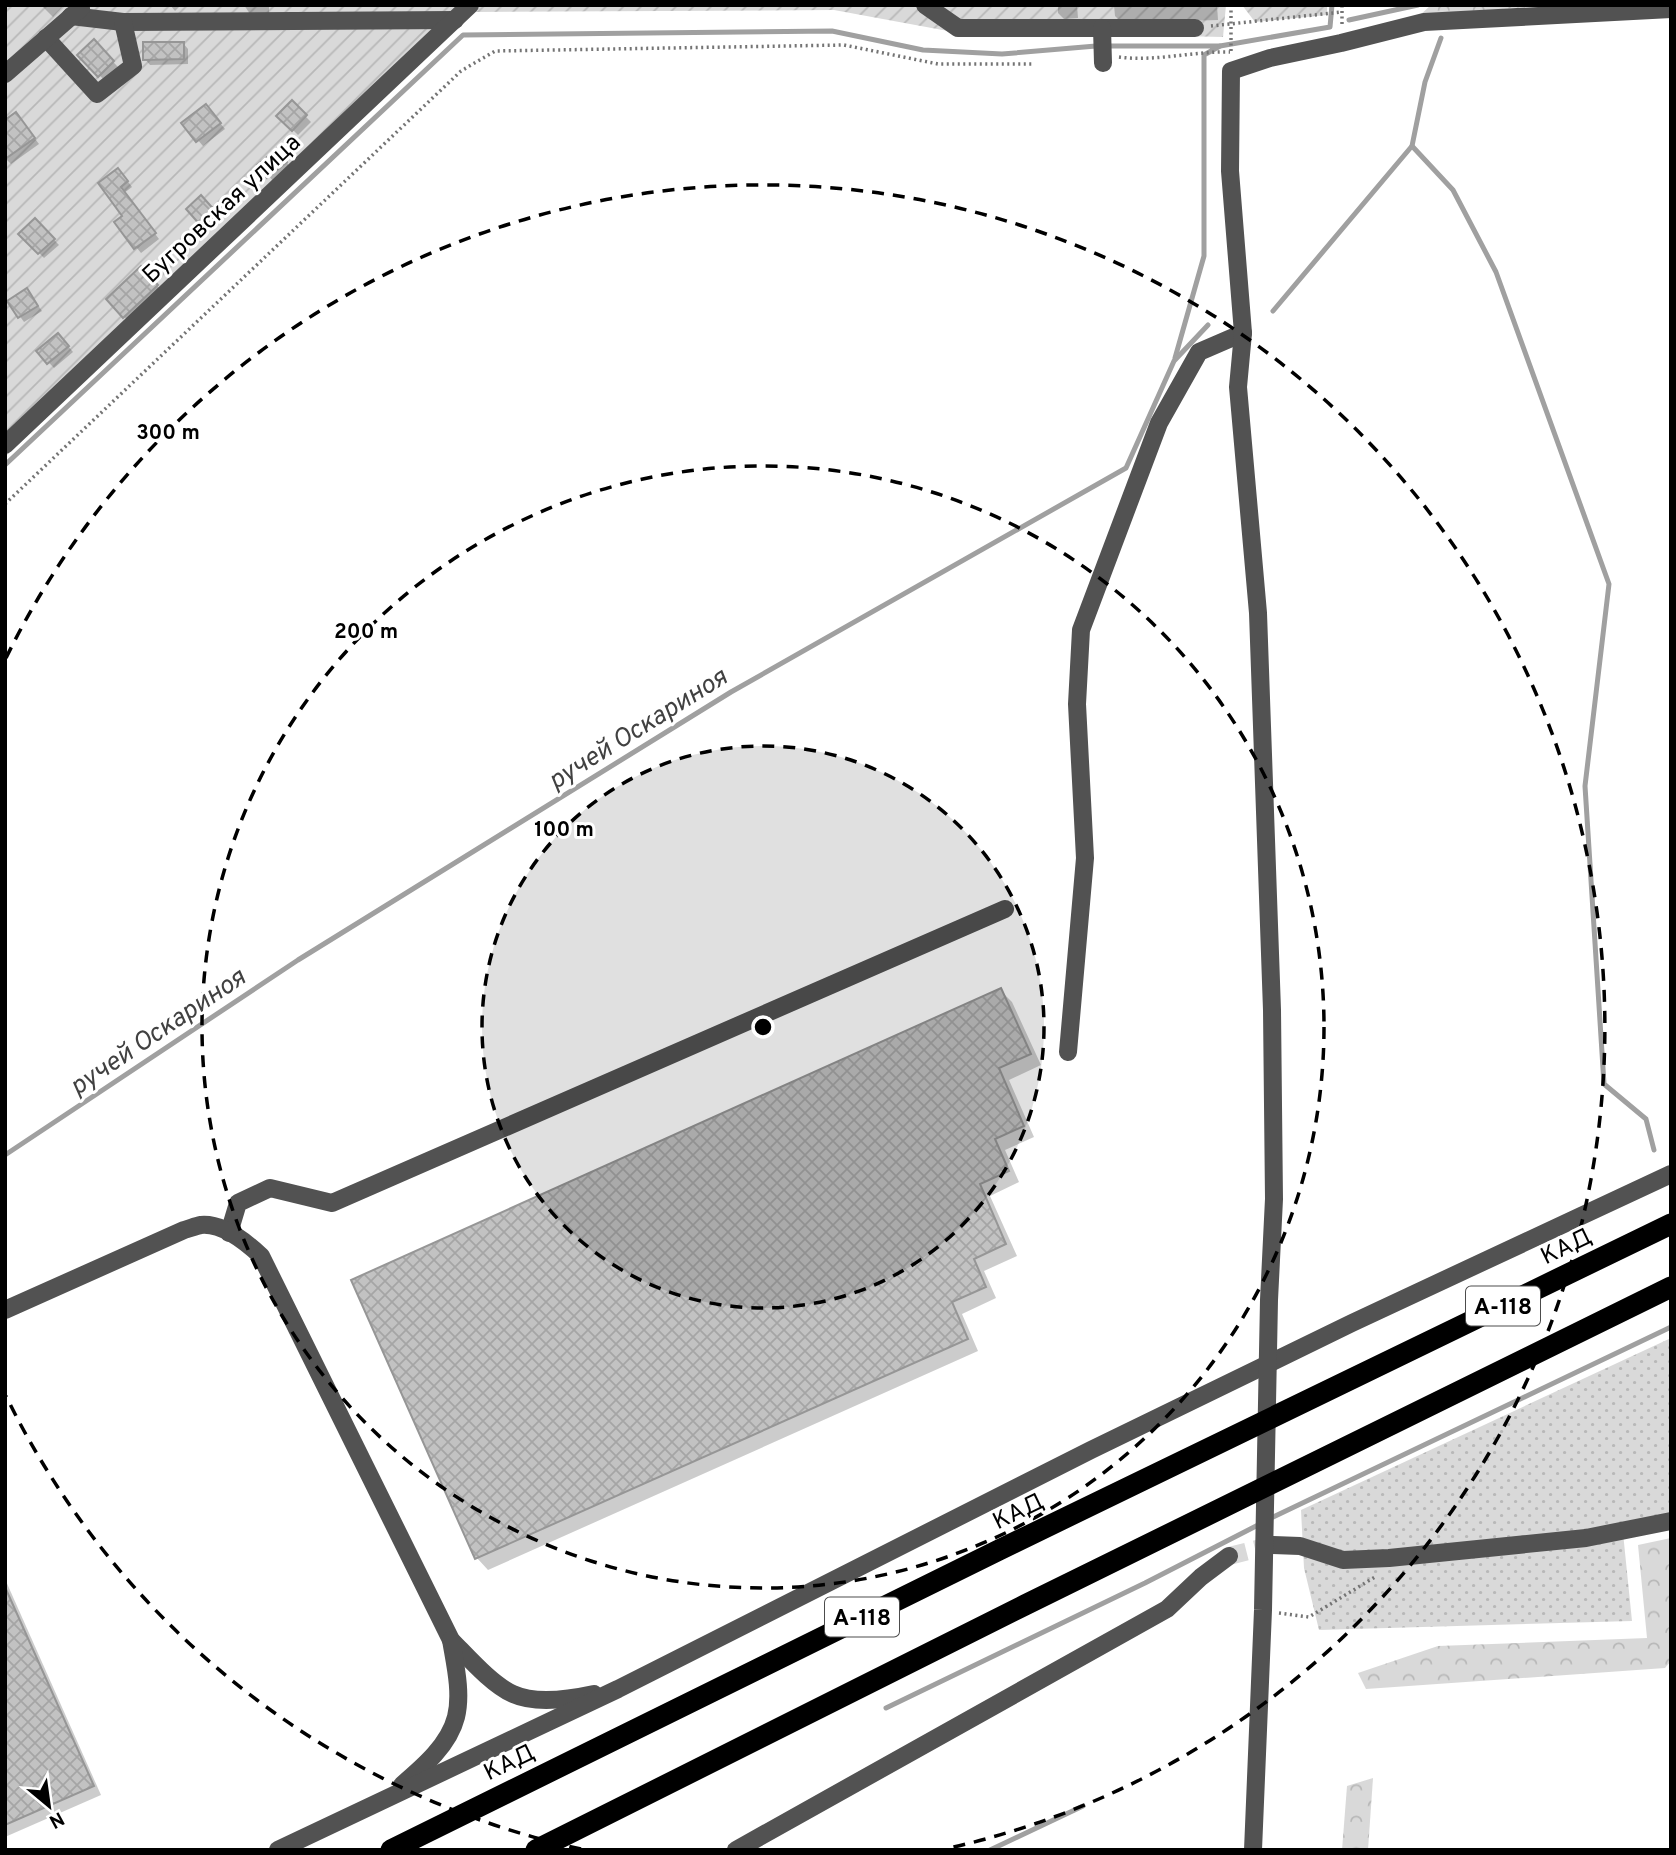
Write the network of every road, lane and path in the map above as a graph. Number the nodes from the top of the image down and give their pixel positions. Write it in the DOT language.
graph roads {
  1 [pos="470,5"];
  2 [pos="925,5"];
  3 [pos="1231,5"];
  4 [pos="1671,9"];
  5 [pos="77,10"];
  6 [pos="1342,12"];
  7 [pos="455,20"];
  8 [pos="122,22"];
  9 [pos="1231,24"];
  10 [pos="1102,28"];
  11 [pos="1195,28"];
  12 [pos="46,38"];
  13 [pos="1223,51"];
  14 [pos="1231,52"];
  15 [pos="1103,59"];
  16 [pos="1034,64"];
  17 [pos="5,74"];
  18 [pos="1243,333"];
  19 [pos="5,445"];
  20 [pos="5,504"];
  21 [pos="1005,909"];
  22 [pos="1068,1052"];
  23 [pos="1671,1174"];
  24 [pos="1671,1224"];
  25 [pos="229,1233"];
  26 [pos="1671,1287"];
  27 [pos="5,1310"];
  28 [pos="1671,1521"];
  29 [pos="1273,1545"];
  30 [pos="1229,1556"];
  31 [pos="1389,1558"];
  32 [pos="1263,1605"];
  33 [pos="451,1640"];
  34 [pos="618,1689"];
  35 [pos="383,1801"];
  36 [pos="278,1850"];
  37 [pos="391,1850"];
  38 [pos="536,1850"];
  39 [pos="736,1850"];
  40 [pos="1253,1850"];
  1 -- 7 [label="street, Бугровская улица"];
  2 -- 10 [label="street"];
  3 -- 9 [label="path"];
  4 -- 18 [label="street"];
  5 -- 8 [label="street"];
  5 -- 12 [label="street"];
  6 -- 9 [label="path"];
  7 -- 8 [label="street"];
  7 -- 19 [label="street, Бугровская улица"];
  8 -- 12 [label="street"];
  9 -- 14 [label="path"];
  10 -- 11 [label="street"];
  10 -- 15 [label="street"];
  12 -- 17 [label="street"];
  13 -- 15 [label="path"];
  16 -- 20 [label="path"];
  18 -- 22 [label="street"];
  18 -- 32 [label="street"];
  21 -- 25 [label="street"];
  23 -- 34 [label="street"];
  24 -- 37 [label="highway, КАД / А-118"];
  25 -- 27 [label="street"];
  25 -- 33 [label="street"];
  26 -- 38 [label="highway, А-118"];
  28 -- 31 [label="street"];
  29 -- 31 [label="street"];
  30 -- 39 [label="street"];
  31 -- 32 [label="path"];
  32 -- 40 [label="street"];
  33 -- 34 [label="street"];
  33 -- 35 [label="street"];
  34 -- 35 [label="street"];
  35 -- 36 [label="street"];
}
